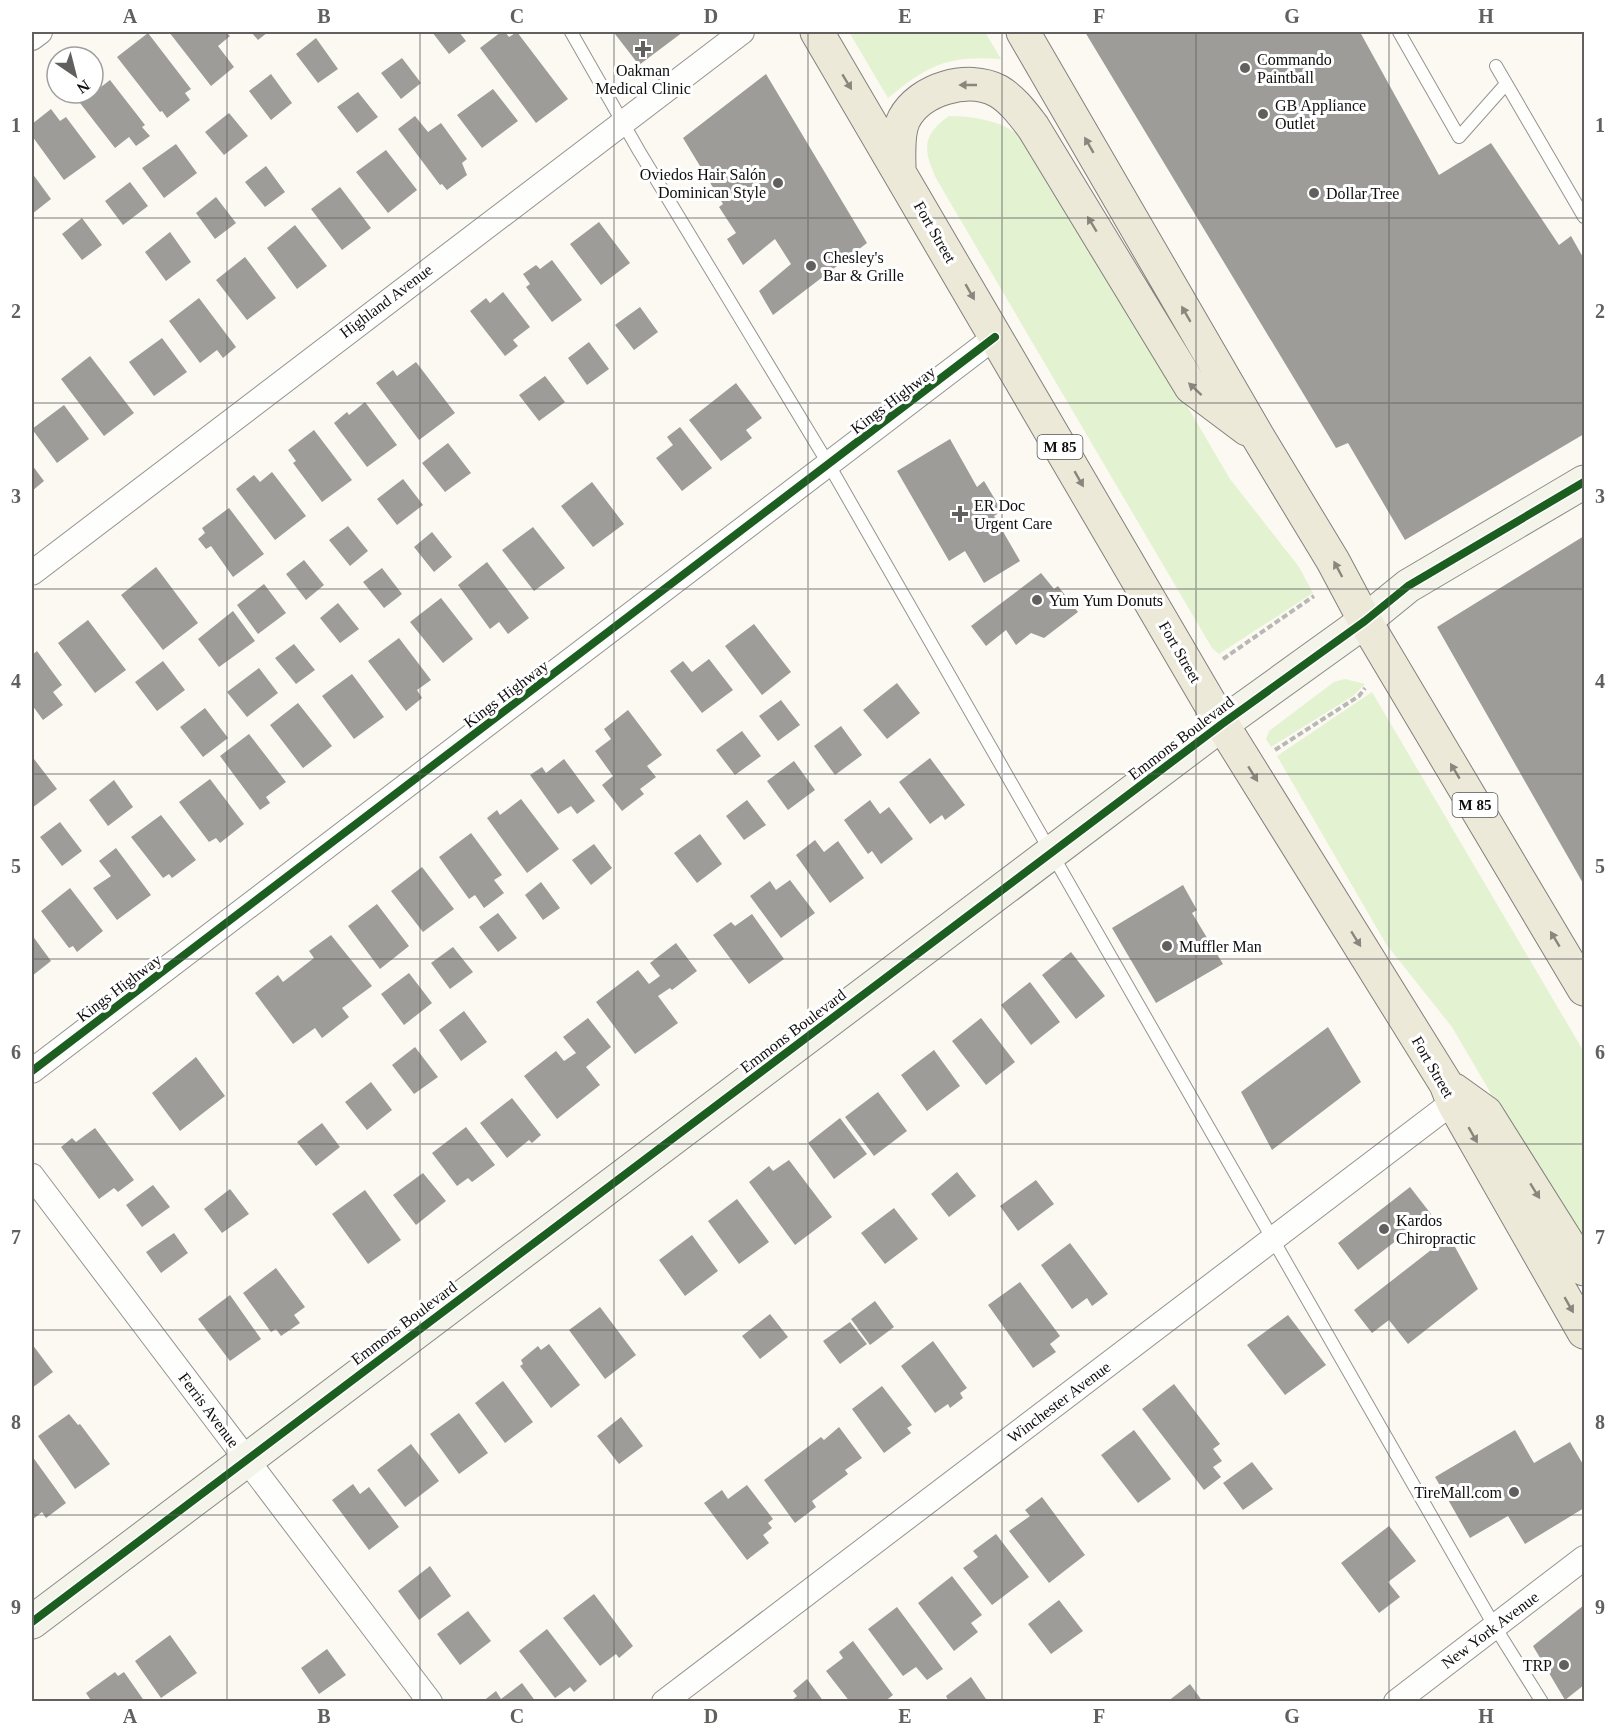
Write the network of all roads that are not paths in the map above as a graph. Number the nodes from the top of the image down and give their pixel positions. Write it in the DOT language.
graph roads {
  1 [pos="40,32"];
  2 [pos="571,32"];
  3 [pos="742,32"];
  4 [pos="817,32"];
  5 [pos="1023,32"];
  6 [pos="1399,32"];
  7 [pos="32,38"];
  8 [pos="1496,66"];
  9 [pos="1506,84"];
  10 [pos="623,121"];
  11 [pos="899,169"];
  12 [pos="1584,218"];
  13 [pos="995,337"];
  14 [pos="1258,437"];
  15 [pos="829,465"];
  16 [pos="1584,482"];
  17 [pos="32,573"];
  18 [pos="1365,621"];
  19 [pos="1222,724"];
  20 [pos="1053,852"];
  21 [pos="1584,989"];
  22 [pos="32,1071"];
  23 [pos="1449,1093"];
  24 [pos="32,1176"];
  25 [pos="1274,1239"];
  26 [pos="1584,1269"];
  27 [pos="1584,1332"];
  28 [pos="246,1458"];
  29 [pos="1584,1558"];
  30 [pos="32,1622"];
  31 [pos="1495,1626"];
  32 [pos="430,1701"];
  33 [pos="664,1701"];
  34 [pos="1396,1701"];
  35 [pos="1542,1701"];
  1 -- 7 [label="street"];
  2 -- 10 [label="lane"];
  3 -- 10 [label="street, Highland Avenue"];
  4 -- 11 [label="main road, Fort Street / M 85, one-way"];
  14 -- 5 [label="main road, M 85, one-way"];
  6 -- 9 [label="lane"];
  8 -- 9 [label="lane"];
  9 -- 12 [label="lane"];
  10 -- 15 [label="lane"];
  10 -- 17 [label="street, Highland Avenue"];
  11 -- 13 [label="main road, Fort Street / M 85, one-way"];
  14 -- 11 [label="main road, one-way"];
  13 -- 15 [label="street, Kings Highway"];
  13 -- 19 [label="main road, Fort Street / M 85, one-way"];
  18 -- 14 [label="main road, M 85, one-way"];
  15 -- 20 [label="lane"];
  15 -- 22 [label="street, Kings Highway"];
  16 -- 18 [label="street, Emmons Boulevard"];
  18 -- 19 [label="street, Emmons Boulevard"];
  21 -- 18 [label="main road, M 85, one-way"];
  19 -- 20 [label="street, Emmons Boulevard"];
  19 -- 23 [label="main road, Fort Street / M 85, one-way"];
  20 -- 25 [label="lane"];
  20 -- 28 [label="street, Emmons Boulevard"];
  23 -- 25 [label="street, Winchester Avenue"];
  23 -- 26 [label="main road, one-way"];
  23 -- 27 [label="main road, Fort Street / M 85, one-way"];
  24 -- 28 [label="street, Ferris Avenue"];
  25 -- 31 [label="lane"];
  25 -- 33 [label="street, Winchester Avenue"];
  28 -- 30 [label="street, Emmons Boulevard"];
  28 -- 32 [label="street, Ferris Avenue"];
  29 -- 31 [label="street, New York Avenue"];
  31 -- 34 [label="street, New York Avenue"];
  31 -- 35 [label="lane"];
}
